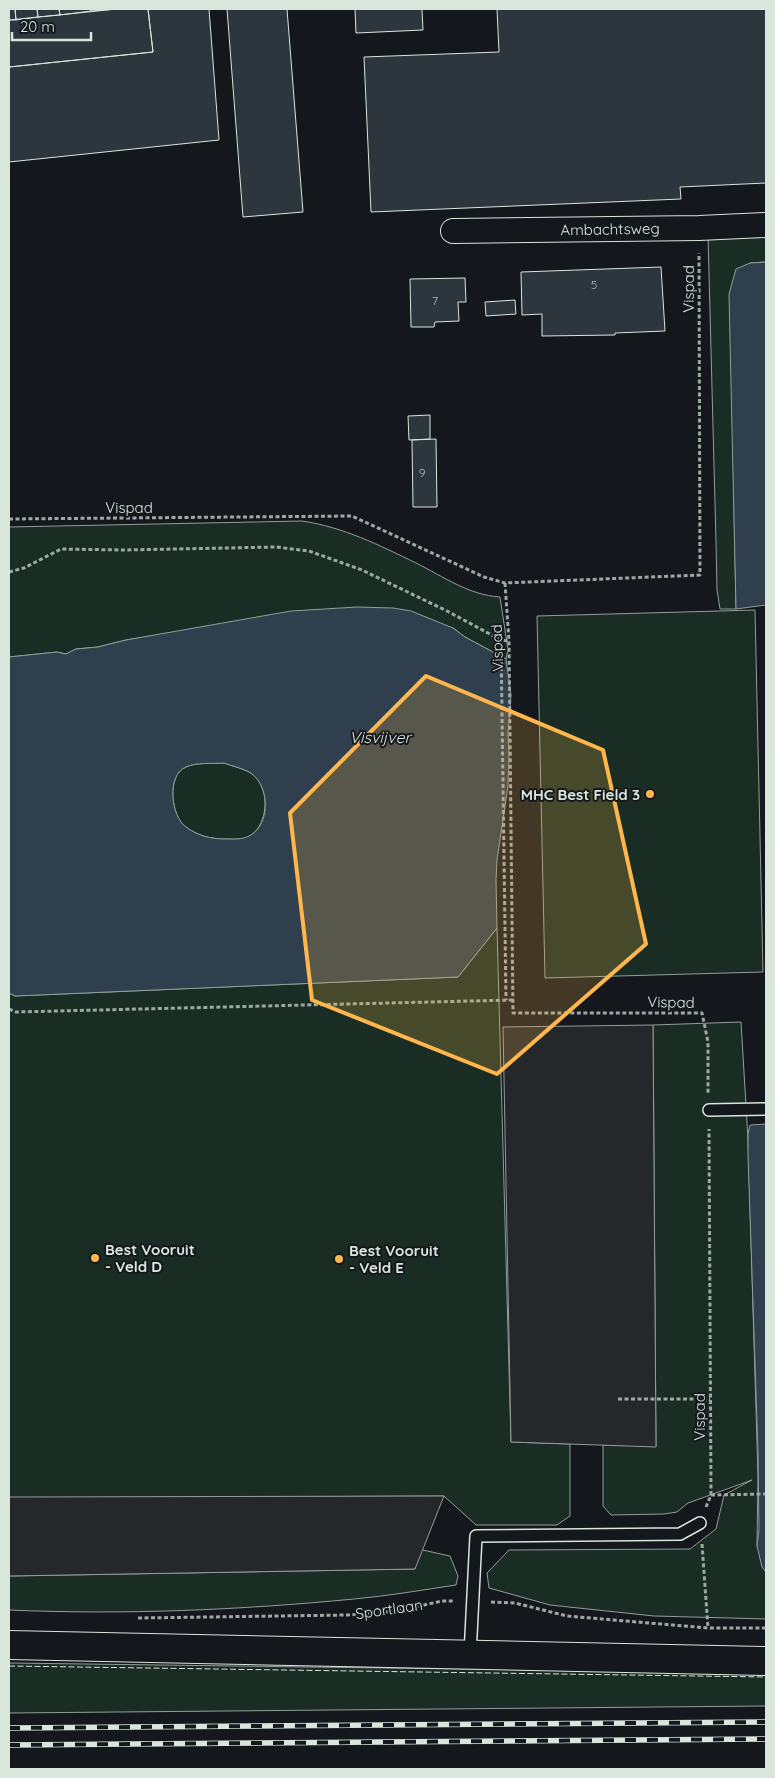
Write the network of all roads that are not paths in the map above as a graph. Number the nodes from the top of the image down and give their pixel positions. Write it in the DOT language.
graph roads {
  1 [pos="766,225"];
  2 [pos="453,231"];
  3 [pos="766,1109"];
  4 [pos="709,1110"];
  5 [pos="700,1523"];
  6 [pos="9,1645"];
  7 [pos="470,1655"];
  8 [pos="766,1661"];
  1 -- 2 [label="street, Ambachtsweg"];
  3 -- 4 [label="lane"];
  5 -- 7 [label="lane"];
  6 -- 7 [label="street"];
  7 -- 8 [label="street"];
}
